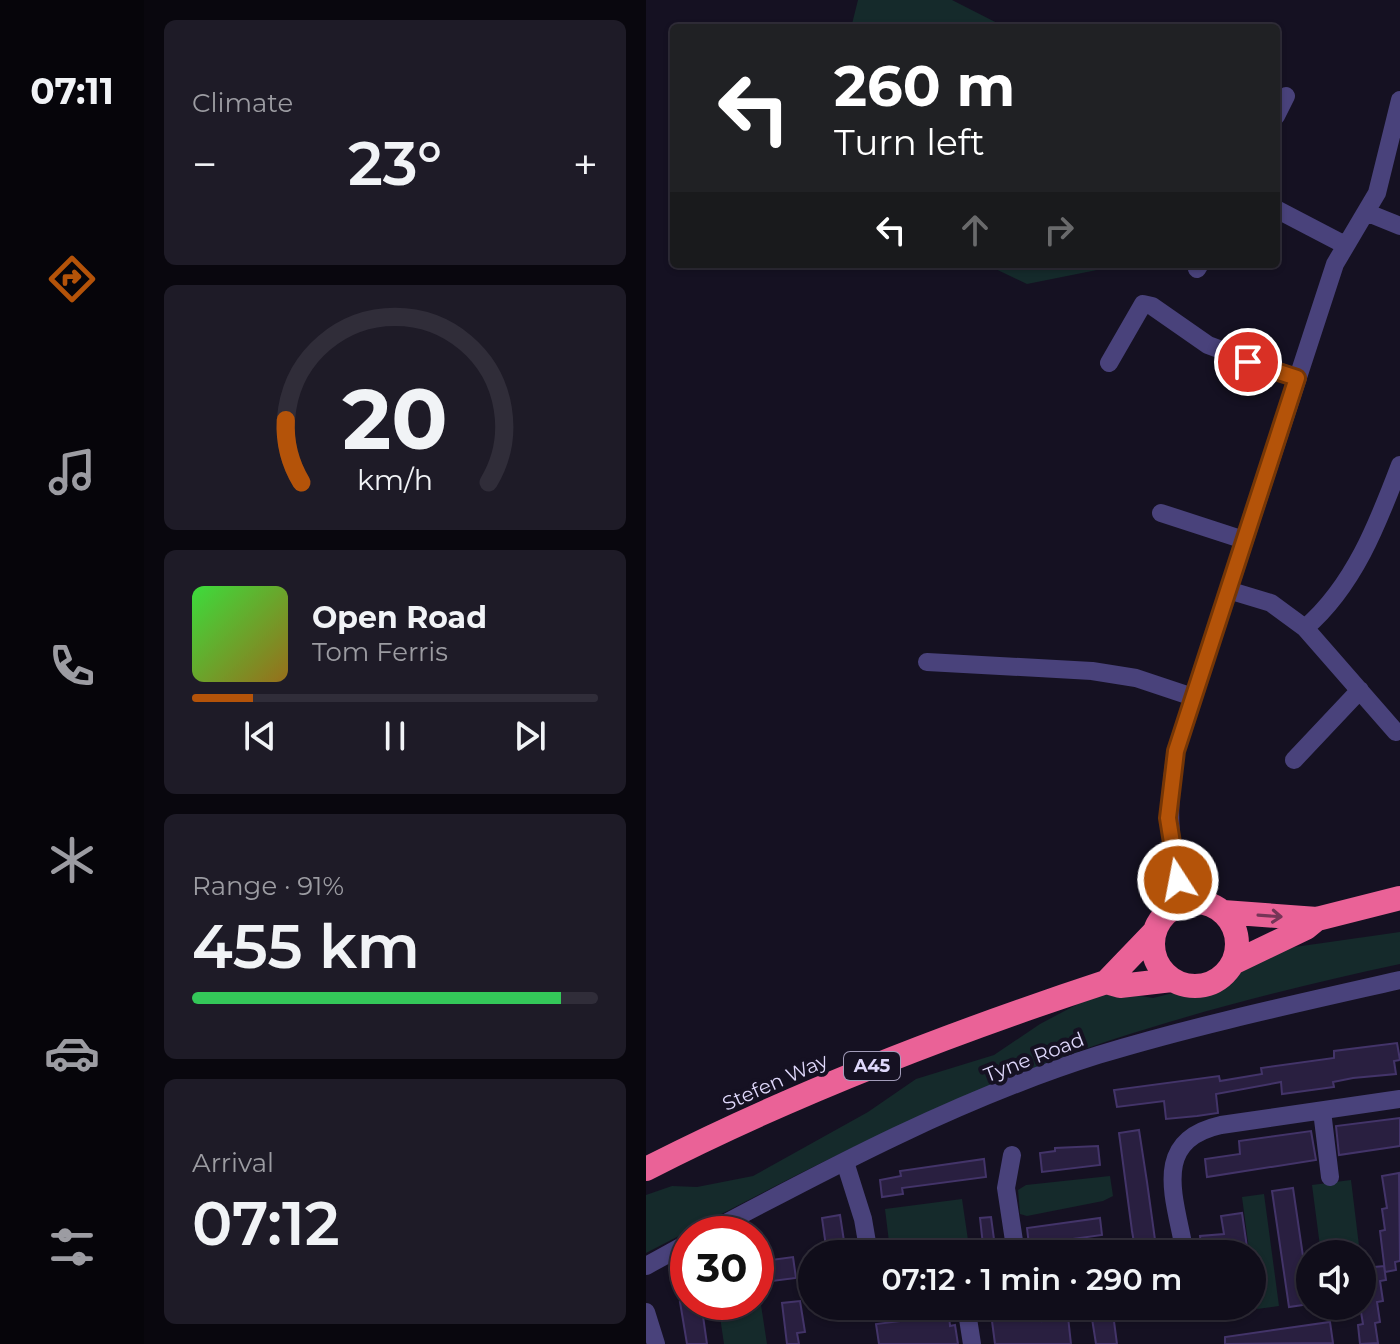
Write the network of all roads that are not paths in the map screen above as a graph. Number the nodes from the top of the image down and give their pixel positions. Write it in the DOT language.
graph roads {
  1 [pos="1286,96"];
  2 [pos="1400,100"];
  3 [pos="1280,108"];
  4 [pos="1280,211"];
  5 [pos="1368,213"];
  6 [pos="1400,226"];
  7 [pos="1345,245"];
  8 [pos="1109,363"];
  9 [pos="1297,378"];
  10 [pos="1400,465"];
  11 [pos="1161,513"];
  12 [pos="1244,540"];
  13 [pos="1228,590"];
  14 [pos="1305,628"];
  15 [pos="927,662"];
  16 [pos="1360,690"];
  17 [pos="1193,697"];
  18 [pos="1396,732"];
  19 [pos="1294,760"];
  20 [pos="1400,898"];
  21 [pos="1184,903"];
  22 [pos="1223,912"];
  23 [pos="1317,919"];
  24 [pos="1155,931"];
  25 [pos="1233,963"];
  26 [pos="1172,980"];
  27 [pos="1400,980"];
  28 [pos="1106,982"];
  29 [pos="1400,1099"];
  30 [pos="1322,1111"];
  31 [pos="1012,1155"];
  32 [pos="845,1162"];
  33 [pos="646,1169"];
  34 [pos="1330,1177"];
  35 [pos="740,1216"];
  36 [pos="867,1240"];
  37 [pos="1014,1240"];
  38 [pos="1183,1240"];
  39 [pos="670,1253"];
  40 [pos="646,1266"];
  41 [pos="646,1312"];
  42 [pos="968,1320"];
  43 [pos="656,1344"];
  44 [pos="972,1344"];
  1 -- 3 [label="street"];
  2 -- 5 [label="street"];
  4 -- 7 [label="street"];
  5 -- 6 [label="street"];
  5 -- 7 [label="street"];
  7 -- 9 [label="street"];
  8 -- 9 [label="street"];
  9 -- 12 [label="street"];
  10 -- 14 [label="street"];
  11 -- 12 [label="street"];
  12 -- 13 [label="street"];
  13 -- 14 [label="street"];
  13 -- 17 [label="street"];
  14 -- 16 [label="street"];
  15 -- 17 [label="street"];
  16 -- 18 [label="street"];
  16 -- 19 [label="street"];
  17 -- 21 [label="street"];
  20 -- 23 [label="highway"];
  21 -- 22 [label="highway"];
  21 -- 24 [label="highway"];
  22 -- 23 [label="highway, one-way"];
  22 -- 25 [label="highway"];
  23 -- 25 [label="highway"];
  24 -- 26 [label="highway"];
  24 -- 28 [label="highway, Stefen Way / A45"];
  25 -- 26 [label="highway"];
  26 -- 28 [label="highway, Stefen Way / A45"];
  27 -- 32 [label="street, Tyne Road"];
  28 -- 33 [label="highway, Stefen Way / A45"];
  29 -- 30 [label="street"];
  30 -- 34 [label="street"];
  30 -- 38 [label="street"];
  31 -- 37 [label="street"];
  32 -- 35 [label="street, Tyne Road"];
  32 -- 36 [label="street"];
  39 -- 40 [label="street"];
  41 -- 43 [label="street"];
  42 -- 44 [label="street"];
}
